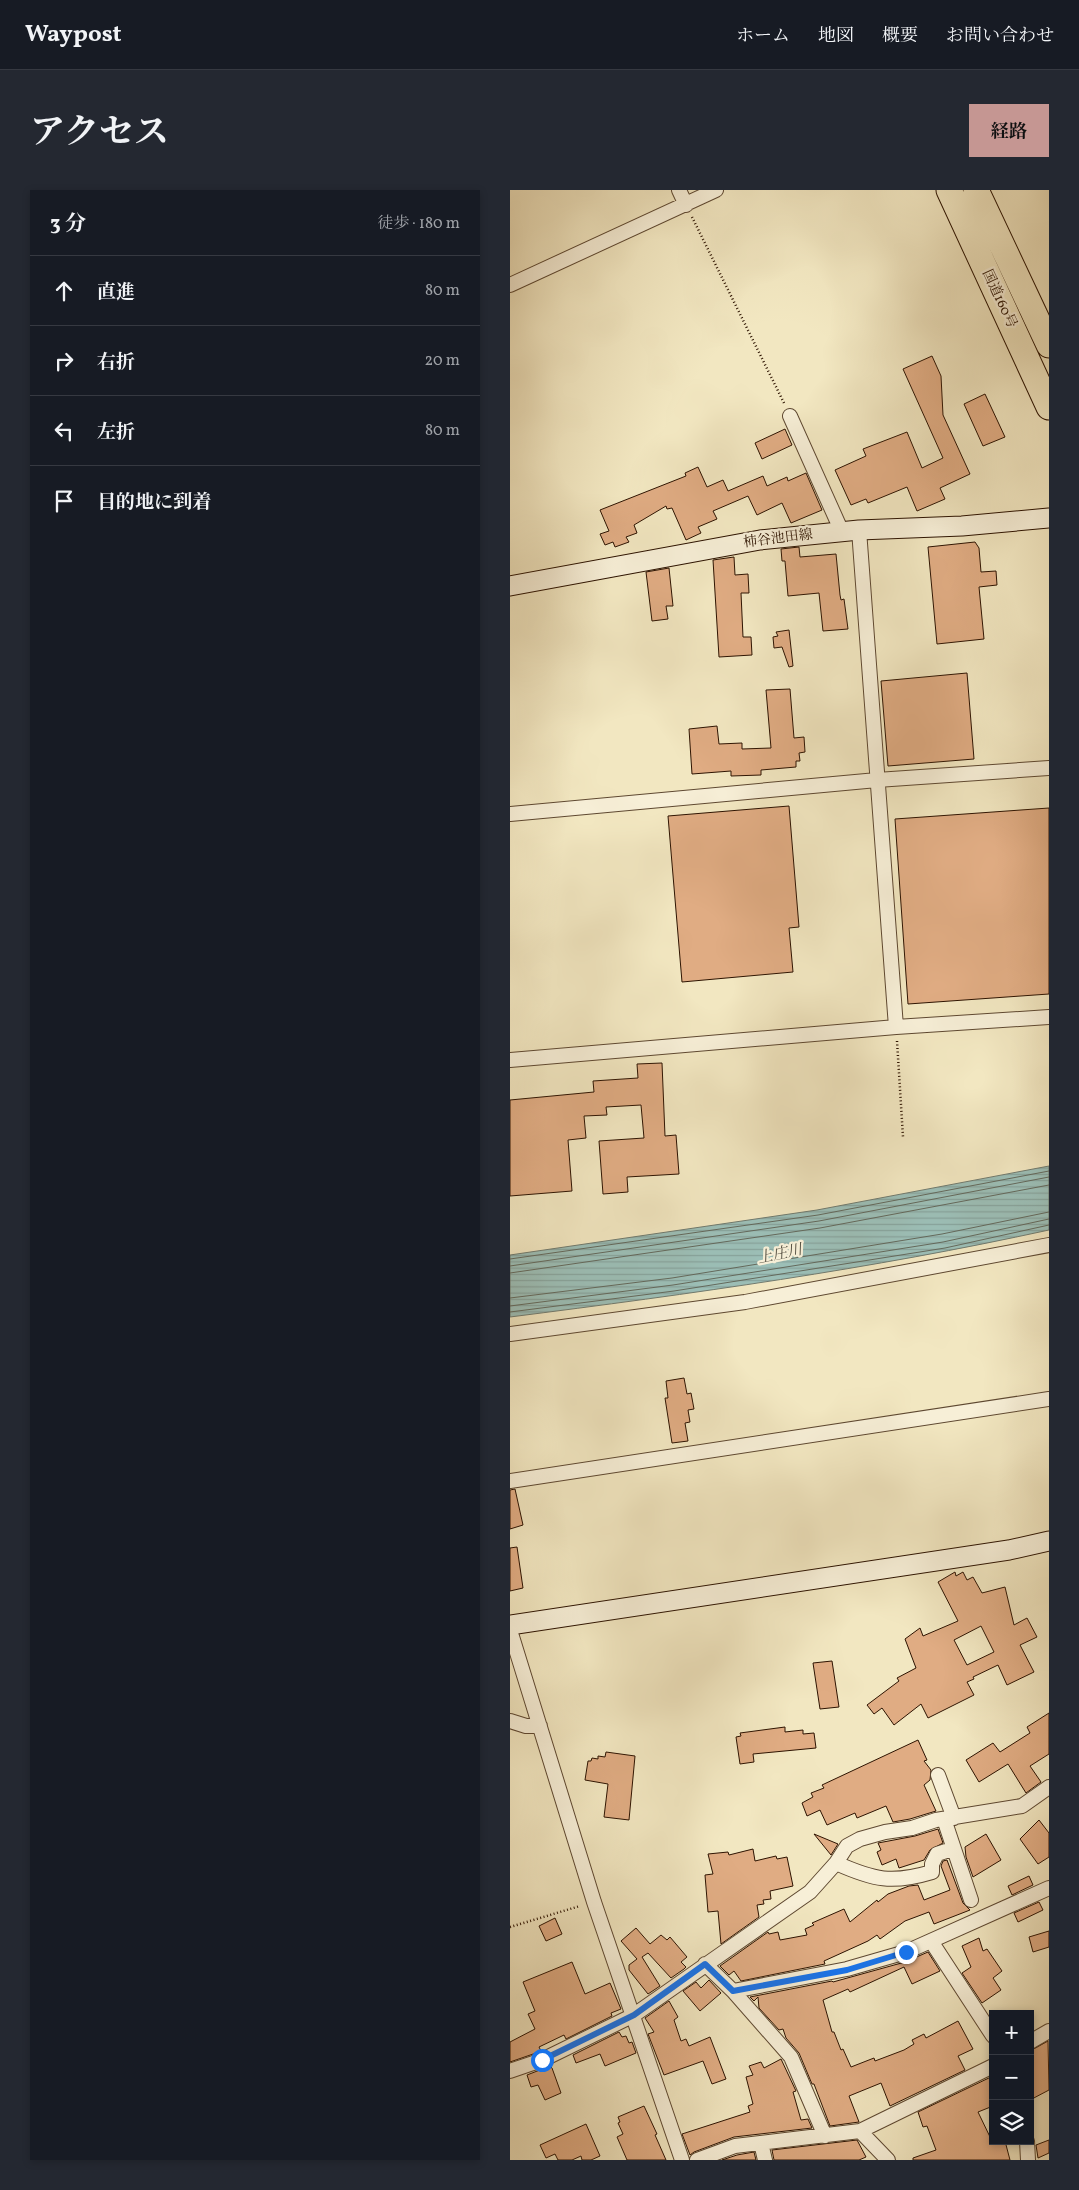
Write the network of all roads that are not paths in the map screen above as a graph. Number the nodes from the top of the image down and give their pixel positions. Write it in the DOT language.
graph roads {
  1 [pos="679,190"];
  2 [pos="716,190"];
  3 [pos="949,190"];
  4 [pos="976,190"];
  5 [pos="686,205"];
  6 [pos="510,285"];
  7 [pos="1049,345"];
  8 [pos="1049,408"];
  9 [pos="790,416"];
  10 [pos="1049,518"];
  11 [pos="850,531"];
  12 [pos="510,586"];
  13 [pos="1049,768"];
  14 [pos="877,780"];
  15 [pos="510,814"];
  16 [pos="1049,1016"];
  17 [pos="896,1027"];
  18 [pos="510,1060"];
  19 [pos="1049,1245"];
  20 [pos="510,1334"];
  21 [pos="1049,1398"];
  22 [pos="510,1481"];
  23 [pos="1049,1541"];
  24 [pos="510,1625"];
  25 [pos="510,1630"];
  26 [pos="510,1721"];
  27 [pos="540,1726"];
  28 [pos="938,1775"];
  29 [pos="1049,1787"];
  30 [pos="949,1818"];
  31 [pos="954,1851"];
  32 [pos="836,1863"];
  33 [pos="1049,1888"];
  34 [pos="972,1900"];
  35 [pos="932,1941"];
  36 [pos="705,1964"];
  37 [pos="733,1991"];
  38 [pos="634,2015"];
  39 [pos="989,2030"];
  40 [pos="1049,2031"];
  41 [pos="1034,2040"];
  42 [pos="989,2068"];
  43 [pos="510,2071"];
  44 [pos="860,2131"];
  45 [pos="825,2136"];
  46 [pos="762,2143"];
  47 [pos="1028,2145"];
  48 [pos="682,2160"];
  49 [pos="697,2160"];
  50 [pos="765,2160"];
  51 [pos="888,2160"];
  52 [pos="1028,2160"];
  1 -- 5 [label="street"];
  2 -- 5 [label="street"];
  3 -- 8 [label="highway, 国道160号"];
  4 -- 7 [label="highway, 国道160号"];
  5 -- 6 [label="street"];
  9 -- 11 [label="street"];
  10 -- 11 [label="street, 柿谷池田線"];
  11 -- 12 [label="street, 柿谷池田線"];
  11 -- 14 [label="street"];
  13 -- 14 [label="street"];
  14 -- 15 [label="street"];
  14 -- 17 [label="street"];
  16 -- 17 [label="street"];
  17 -- 18 [label="street"];
  19 -- 20 [label="street"];
  21 -- 22 [label="street"];
  23 -- 24 [label="street"];
  25 -- 27 [label="street"];
  26 -- 27 [label="street"];
  27 -- 38 [label="street"];
  28 -- 30 [label="street"];
  29 -- 30 [label="street"];
  30 -- 31 [label="street"];
  30 -- 32 [label="street"];
  31 -- 32 [label="street"];
  31 -- 34 [label="street"];
  32 -- 36 [label="street"];
  33 -- 35 [label="street"];
  35 -- 37 [label="street"];
  35 -- 39 [label="street"];
  36 -- 37 [label="street"];
  36 -- 38 [label="street"];
  37 -- 45 [label="street"];
  38 -- 43 [label="street"];
  38 -- 48 [label="street"];
  40 -- 41 [label="street"];
  42 -- 44 [label="street"];
  44 -- 45 [label="street"];
  44 -- 51 [label="street"];
  45 -- 46 [label="street"];
  46 -- 49 [label="street"];
  46 -- 50 [label="street"];
  47 -- 52 [label="street"];
}
